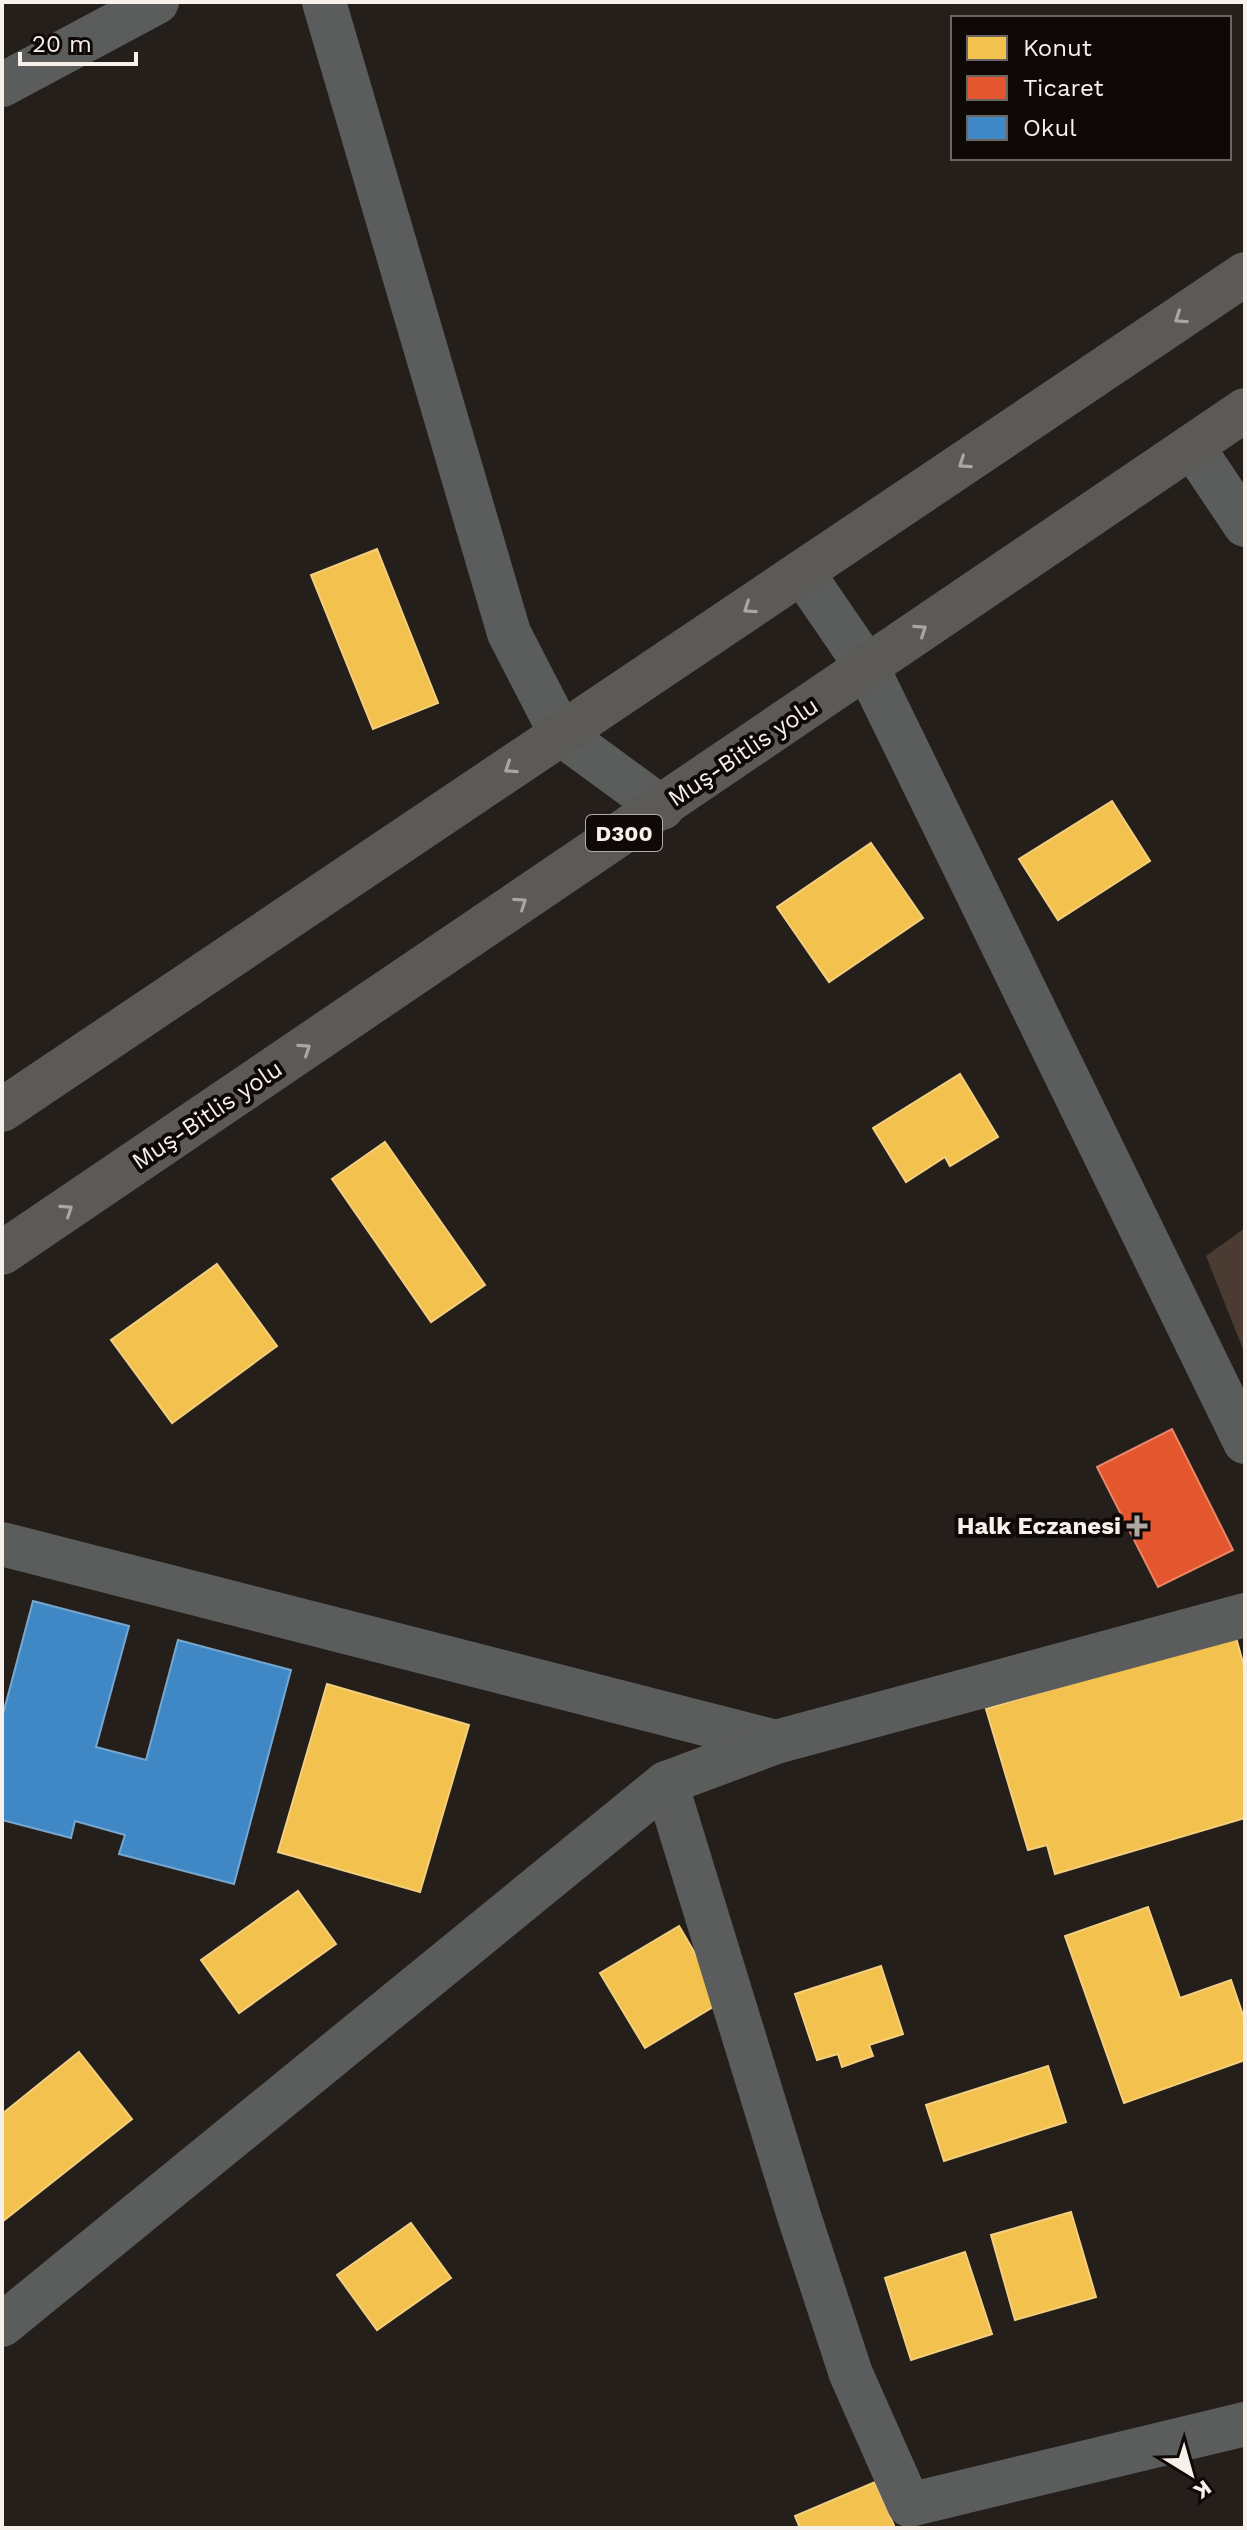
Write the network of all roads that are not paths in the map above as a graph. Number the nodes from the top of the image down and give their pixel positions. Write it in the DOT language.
graph roads {
  1 [pos="157,2"];
  2 [pos="324,2"];
  3 [pos="2,85"];
  4 [pos="1245,274"];
  5 [pos="1245,410"];
  6 [pos="1192,446"];
  7 [pos="1245,525"];
  8 [pos="802,572"];
  9 [pos="867,667"];
  10 [pos="561,734"];
  11 [pos="662,808"];
  12 [pos="2,1110"];
  13 [pos="2,1253"];
  14 [pos="1245,1442"];
  15 [pos="2,1544"];
  16 [pos="1245,1615"];
  17 [pos="776,1742"];
  18 [pos="666,1783"];
  19 [pos="2,2325"];
  20 [pos="1245,2424"];
  1 -- 3 [label="street"];
  2 -- 10 [label="street"];
  4 -- 8 [label="highway, one-way"];
  5 -- 6 [label="highway, Muş-Bitlis yolu / D300"];
  6 -- 7 [label="street"];
  9 -- 6 [label="highway, Muş-Bitlis yolu / D300, one-way"];
  8 -- 9 [label="street"];
  8 -- 10 [label="highway, one-way"];
  9 -- 11 [label="highway, Muş-Bitlis yolu / D300"];
  9 -- 14 [label="street"];
  10 -- 11 [label="street"];
  10 -- 12 [label="highway, one-way"];
  13 -- 11 [label="highway, Muş-Bitlis yolu / D300, one-way"];
  15 -- 17 [label="street"];
  16 -- 17 [label="street"];
  17 -- 18 [label="street"];
  18 -- 19 [label="street"];
  18 -- 20 [label="street"];
}
